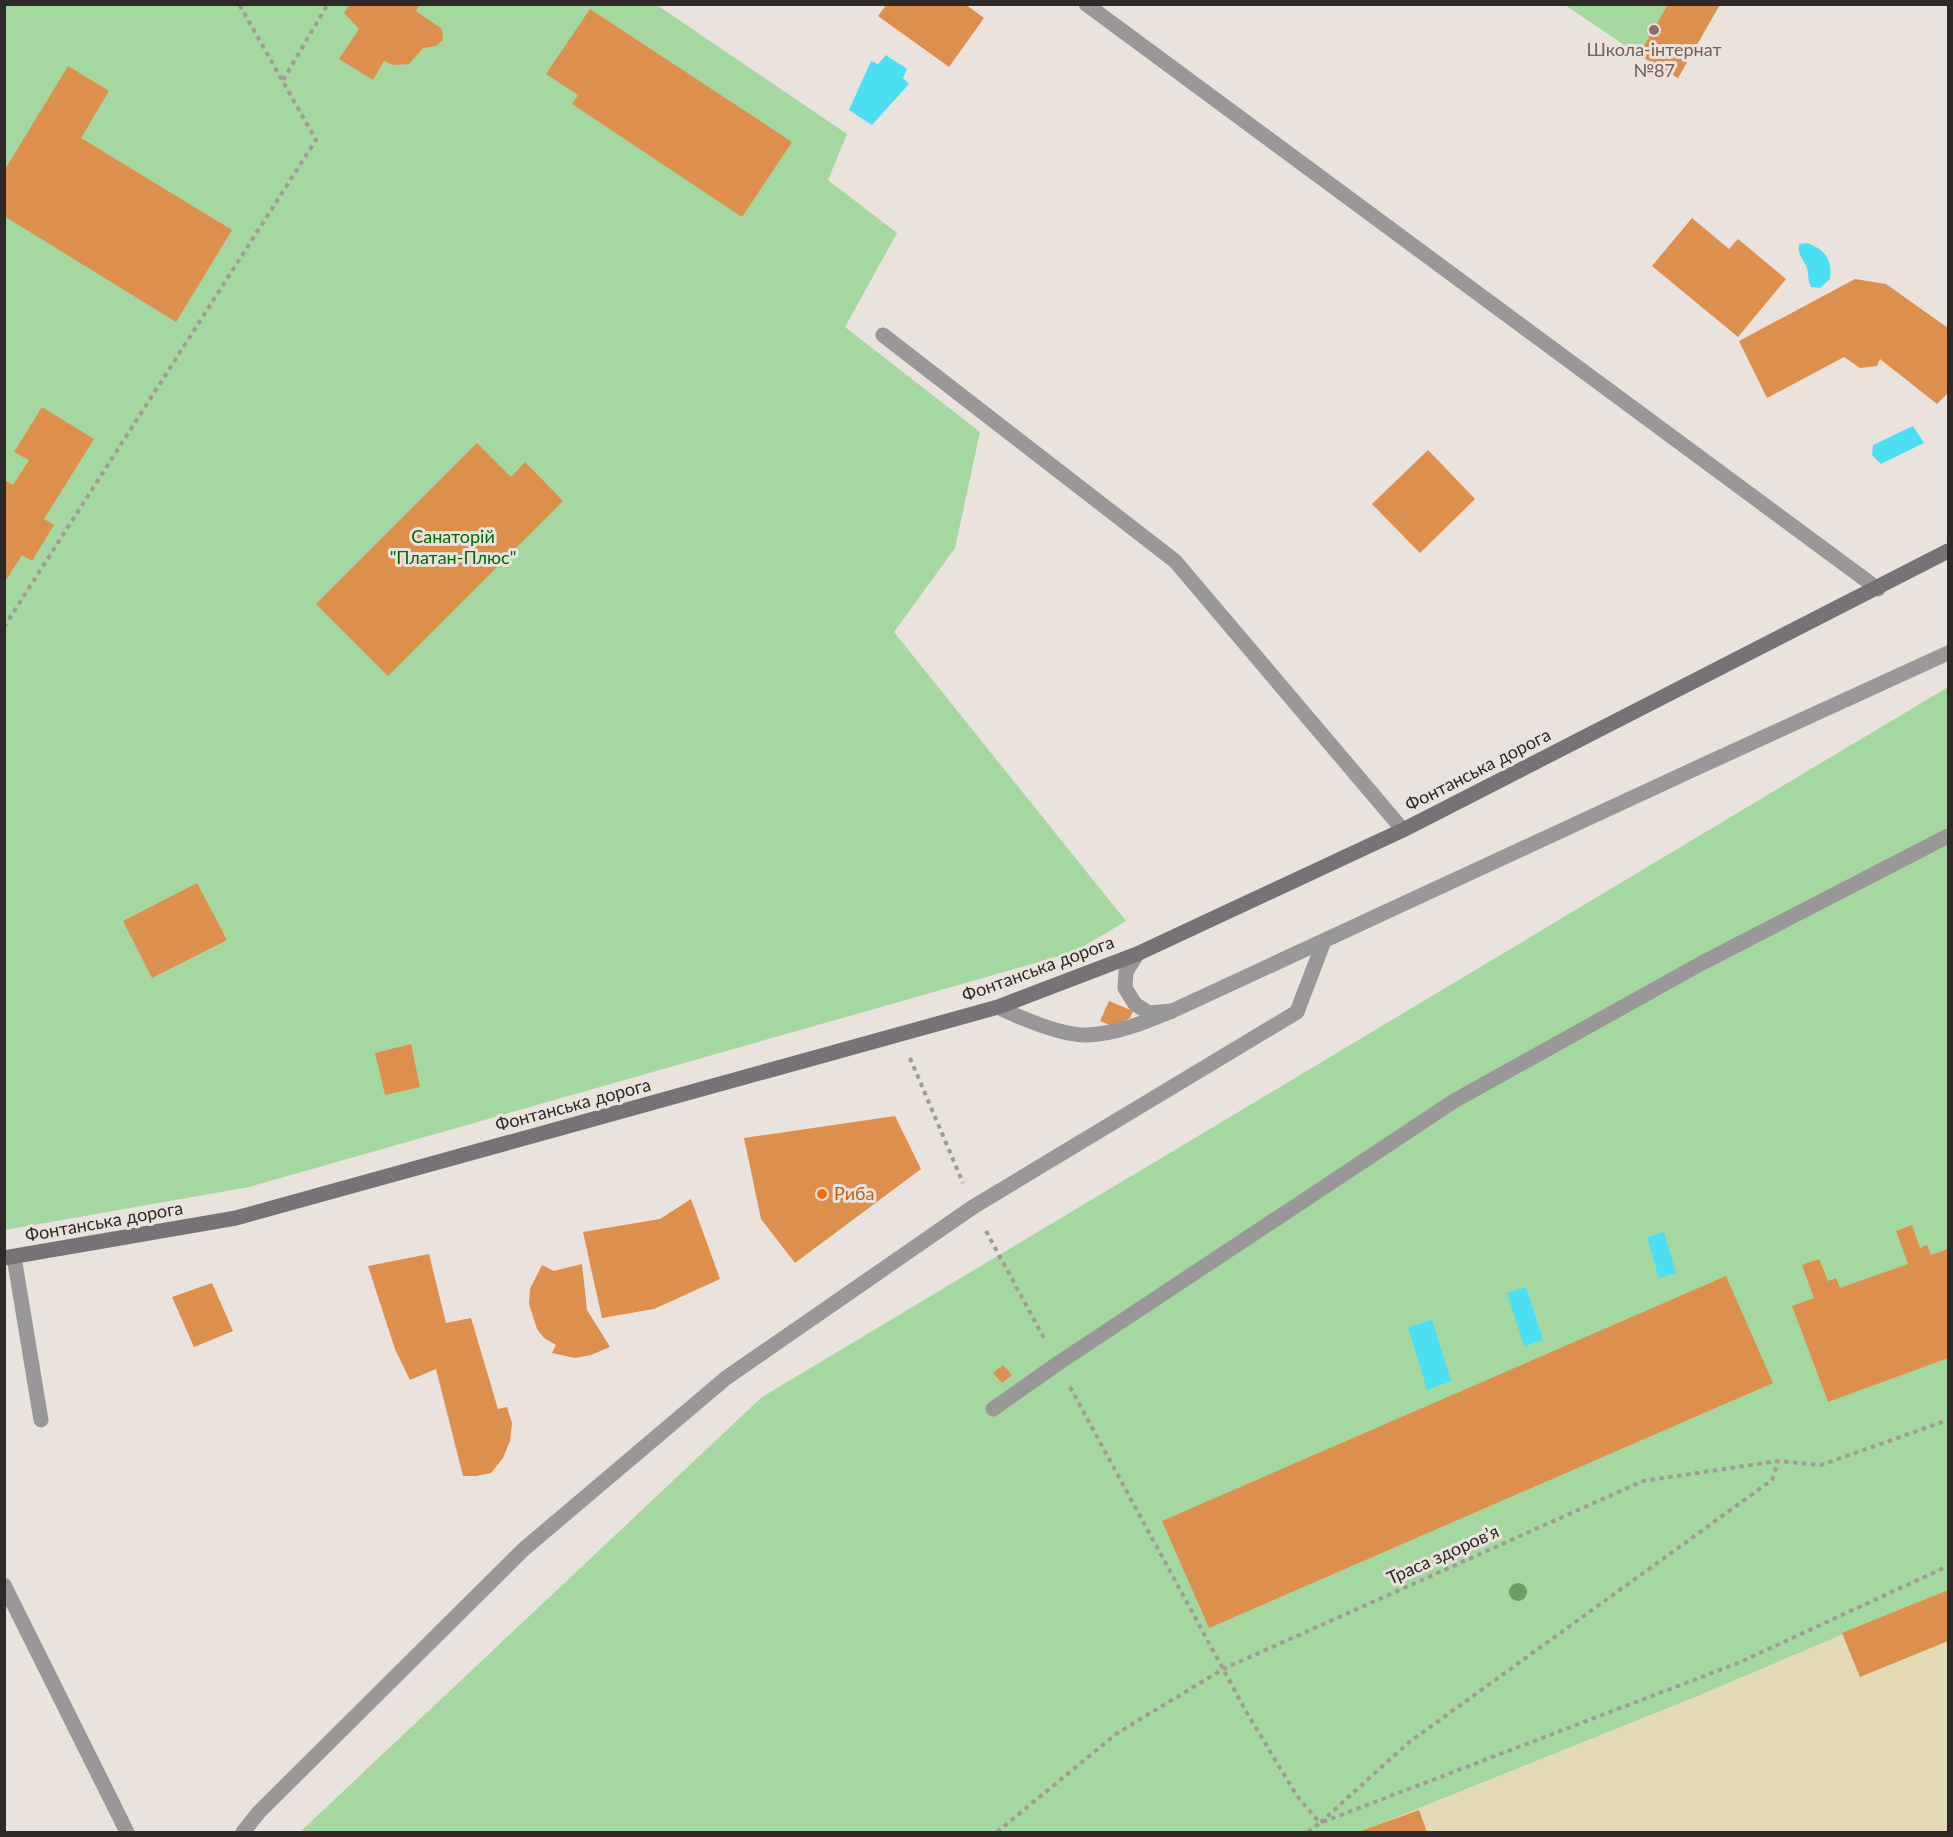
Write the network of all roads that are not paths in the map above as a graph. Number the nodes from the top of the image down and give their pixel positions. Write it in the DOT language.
graph roads {
  1 [pos="1086,4"];
  2 [pos="884,335"];
  3 [pos="1948,551"];
  4 [pos="1878,589"];
  5 [pos="1948,653"];
  6 [pos="1403,830"];
  7 [pos="1948,836"];
  8 [pos="1324,941"];
  9 [pos="1137,954"];
  10 [pos="998,1007"];
  11 [pos="1172,1011"];
  12 [pos="9,1258"];
  13 [pos="993,1409"];
  14 [pos="41,1420"];
  15 [pos="4,1585"];
  16 [pos="127,1833"];
  17 [pos="243,1833"];
  1 -- 4 [label="street"];
  2 -- 6 [label="street"];
  3 -- 4 [label="main road, Фонтанська дорога"];
  4 -- 6 [label="main road, Фонтанська дорога"];
  5 -- 8 [label="street"];
  6 -- 9 [label="main road, Фонтанська дорога"];
  7 -- 13 [label="street"];
  8 -- 11 [label="street"];
  8 -- 17 [label="street"];
  9 -- 10 [label="main road, Фонтанська дорога"];
  9 -- 11 [label="street"];
  10 -- 11 [label="street"];
  10 -- 12 [label="main road, Фонтанська дорога"];
  12 -- 14 [label="street"];
  15 -- 16 [label="street"];
}
